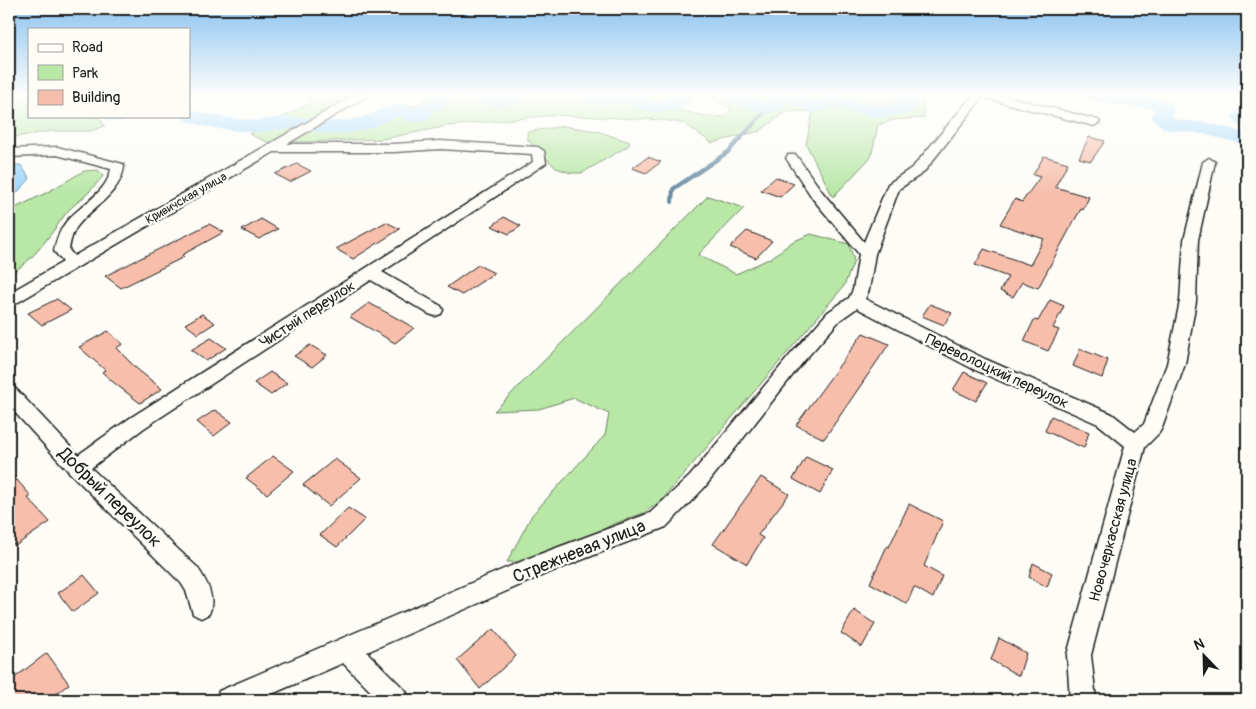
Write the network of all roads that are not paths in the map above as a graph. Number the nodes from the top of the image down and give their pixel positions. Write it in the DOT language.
graph roads {
  1 [pos="304,128"];
  2 [pos="952,128"];
  3 [pos="270,148"];
  4 [pos="9,154"];
  5 [pos="792,158"];
  6 [pos="1209,162"];
  7 [pos="867,254"];
  8 [pos="72,263"];
  9 [pos="371,273"];
  10 [pos="9,300"];
  11 [pos="856,301"];
  12 [pos="435,310"];
  13 [pos="9,394"];
  14 [pos="1136,444"];
  15 [pos="77,467"];
  16 [pos="200,606"];
  17 [pos="347,649"];
  18 [pos="228,700"];
  19 [pos="397,700"];
  20 [pos="1083,700"];
  1 -- 3 [label="street, Кривичская улица"];
  2 -- 7 [label="street"];
  3 -- 8 [label="street, Кривичская улица"];
  3 -- 9 [label="street, Чистый переулок"];
  4 -- 8 [label="street"];
  5 -- 7 [label="street"];
  6 -- 14 [label="street, Новочеркасская улица"];
  7 -- 11 [label="street"];
  8 -- 10 [label="street, Кривичская улица"];
  9 -- 12 [label="street"];
  9 -- 15 [label="street, Чистый переулок"];
  11 -- 14 [label="street, Переволоцкий переулок"];
  11 -- 17 [label="street, Стрежневая улица"];
  13 -- 15 [label="street, Добрый переулок"];
  14 -- 20 [label="street, Новочеркасская улица"];
  15 -- 16 [label="street, Добрый переулок"];
  17 -- 18 [label="street, Стрежневая улица"];
  17 -- 19 [label="street"];
}
